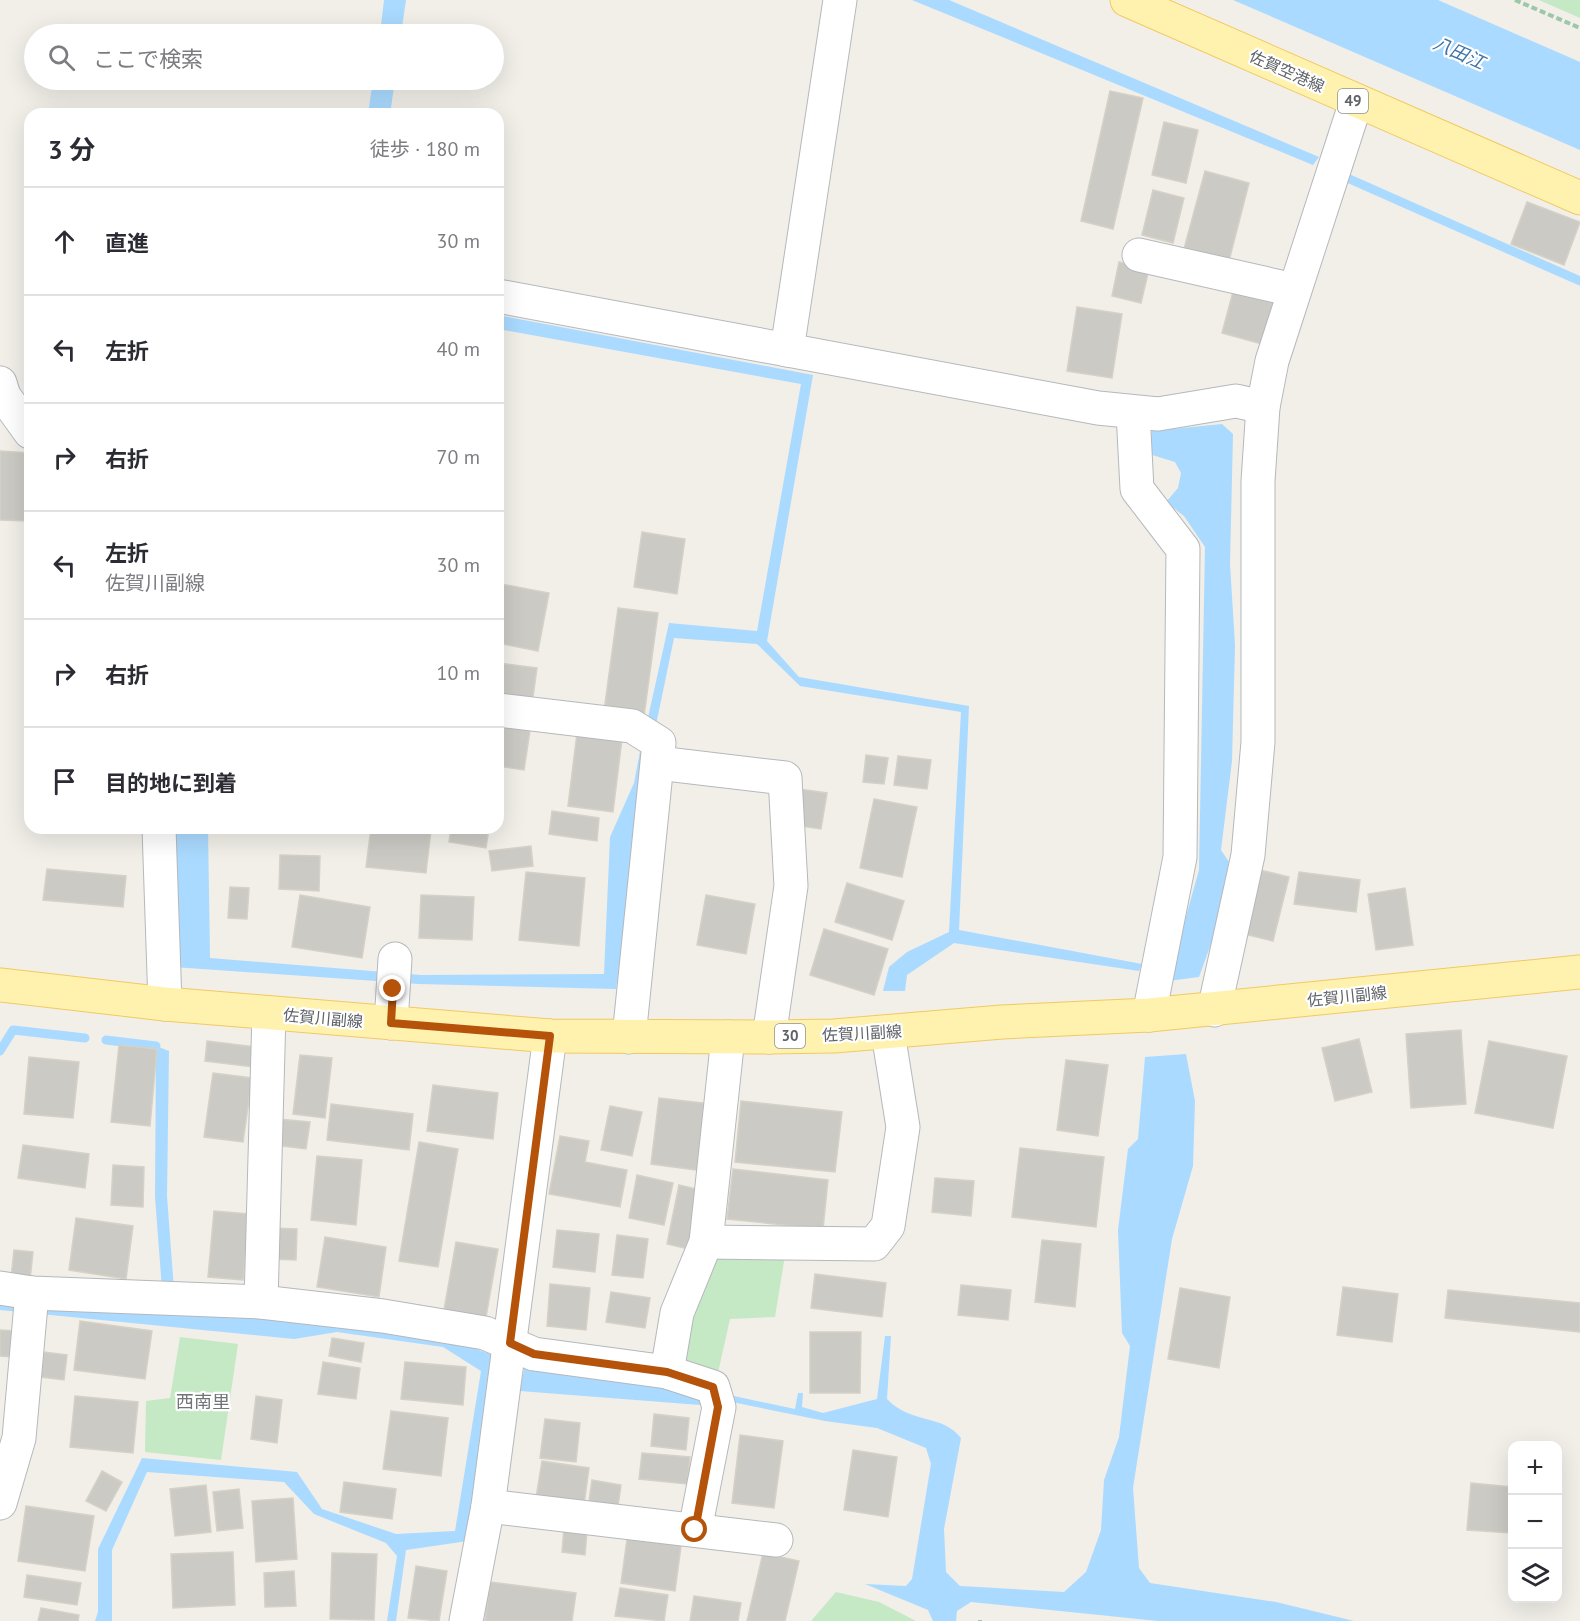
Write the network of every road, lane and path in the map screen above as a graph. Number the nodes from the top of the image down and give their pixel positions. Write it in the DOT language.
graph roads {
  1 [pos="840,0"];
  2 [pos="1127,0"];
  3 [pos="1515,0"];
  4 [pos="1580,28"];
  5 [pos="1356,102"];
  6 [pos="1580,198"];
  7 [pos="1139,255"];
  8 [pos="1294,290"];
  9 [pos="504,297"];
  10 [pos="788,350"];
  11 [pos="0,383"];
  12 [pos="1263,407"];
  13 [pos="1133,412"];
  14 [pos="24,424"];
  15 [pos="504,711"];
  16 [pos="658,763"];
  17 [pos="159,834"];
  18 [pos="1580,972"];
  19 [pos="394,974"];
  20 [pos="0,985"];
  21 [pos="165,1004"];
  22 [pos="1214,1010"];
  23 [pos="269,1013"];
  24 [pos="1149,1015"];
  25 [pos="391,1023"];
  26 [pos="888,1033"];
  27 [pos="550,1036"];
  28 [pos="769,1036"];
  29 [pos="628,1037"];
  30 [pos="728,1037"];
  31 [pos="706,1242"];
  32 [pos="0,1288"];
  33 [pos="261,1302"];
  34 [pos="31,1307"];
  35 [pos="510,1343"];
  36 [pos="667,1372"];
  37 [pos="0,1503"];
  38 [pos="489,1506"];
  39 [pos="695,1530"];
  40 [pos="776,1540"];
  41 [pos="466,1621"];
  1 -- 10 [label="street"];
  2 -- 5 [label="main road, 佐賀空港線 / 49"];
  3 -- 4 [label="path"];
  5 -- 6 [label="main road, 佐賀空港線 / 49"];
  5 -- 8 [label="street"];
  7 -- 8 [label="street"];
  8 -- 12 [label="street"];
  9 -- 10 [label="street"];
  10 -- 13 [label="street"];
  11 -- 14 [label="street"];
  12 -- 13 [label="street"];
  12 -- 22 [label="street"];
  13 -- 24 [label="street"];
  15 -- 16 [label="street"];
  16 -- 28 [label="street"];
  16 -- 29 [label="street"];
  17 -- 21 [label="street"];
  18 -- 22 [label="main road, 佐賀川副線 / 30"];
  19 -- 25 [label="street"];
  20 -- 21 [label="main road, 佐賀川副線 / 30"];
  21 -- 23 [label="main road, 佐賀川副線 / 30"];
  22 -- 24 [label="main road, 佐賀川副線 / 30"];
  23 -- 25 [label="main road, 佐賀川副線 / 30"];
  23 -- 33 [label="street"];
  24 -- 26 [label="main road, 佐賀川副線 / 30"];
  25 -- 27 [label="main road, 佐賀川副線 / 30"];
  26 -- 28 [label="main road, 佐賀川副線 / 30"];
  26 -- 31 [label="street"];
  27 -- 29 [label="main road, 佐賀川副線 / 30"];
  27 -- 35 [label="street"];
  28 -- 30 [label="main road, 佐賀川副線 / 30"];
  29 -- 30 [label="main road, 佐賀川副線 / 30"];
  30 -- 31 [label="street"];
  31 -- 36 [label="street"];
  32 -- 34 [label="street"];
  33 -- 34 [label="street"];
  33 -- 35 [label="street"];
  34 -- 37 [label="street"];
  35 -- 36 [label="street"];
  35 -- 38 [label="street"];
  36 -- 39 [label="street"];
  38 -- 39 [label="street"];
  38 -- 41 [label="street"];
  39 -- 40 [label="street"];
}
